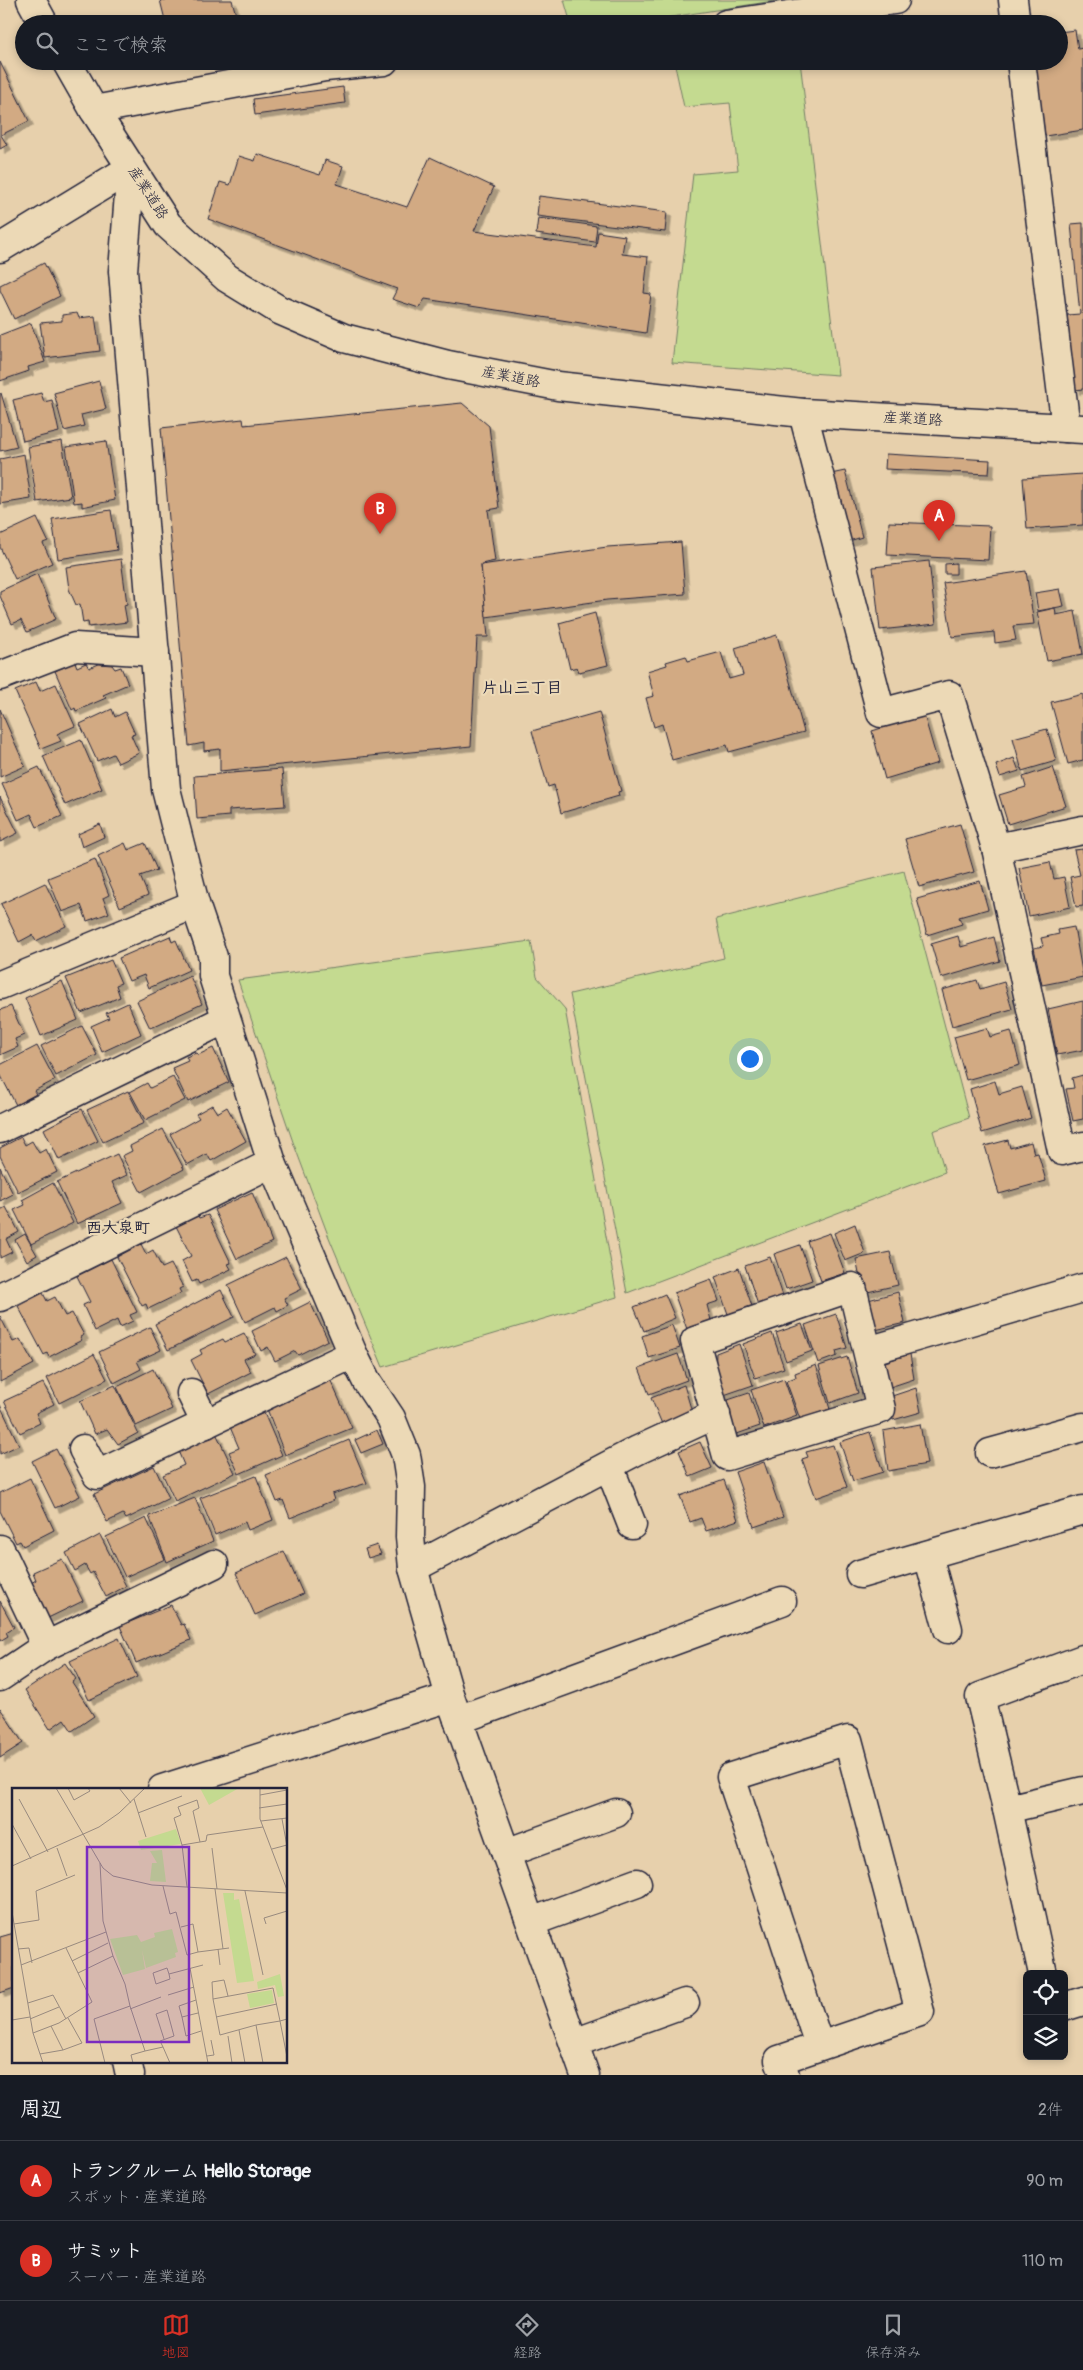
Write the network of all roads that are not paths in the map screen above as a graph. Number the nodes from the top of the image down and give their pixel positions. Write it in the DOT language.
graph roads {
  1 [pos="31,0"];
  2 [pos="895,0"];
  3 [pos="1013,0"];
  4 [pos="39,15"];
  5 [pos="789,15"];
  6 [pos="1015,15"];
  7 [pos="71,70"];
  8 [pos="313,70"];
  9 [pos="1022,70"];
  10 [pos="94,110"];
  11 [pos="131,168"];
  12 [pos="0,248"];
  13 [pos="803,413"];
  14 [pos="1074,429"];
  15 [pos="155,652"];
  16 [pos="0,676"];
  17 [pos="1083,830"];
  18 [pos="996,848"];
  19 [pos="195,904"];
  20 [pos="0,985"];
  21 [pos="226,1019"];
  22 [pos="0,1130"];
  23 [pos="1083,1146"];
  24 [pos="272,1163"];
  25 [pos="1083,1288"];
  26 [pos="0,1296"];
  27 [pos="868,1352"];
  28 [pos="353,1354"];
  29 [pos="191,1393"];
  30 [pos="716,1414"];
  31 [pos="206,1424"];
  32 [pos="1083,1427"];
  33 [pos="83,1449"];
  34 [pos="990,1453"];
  35 [pos="609,1466"];
  36 [pos="1083,1510"];
  37 [pos="632,1525"];
  38 [pos="0,1549"];
  39 [pos="928,1555"];
  40 [pos="214,1564"];
  41 [pos="413,1568"];
  42 [pos="860,1574"];
  43 [pos="782,1601"];
  44 [pos="948,1629"];
  45 [pos="46,1646"];
  46 [pos="1083,1659"];
  47 [pos="0,1677"];
  48 [pos="454,1708"];
  49 [pos="166,1788"];
  50 [pos="1083,1791"];
  51 [pos="1007,1809"];
  52 [pos="616,1813"];
  53 [pos="506,1853"];
  54 [pos="637,1882"];
  55 [pos="531,1922"];
  56 [pos="1042,1970"];
  57 [pos="1083,2001"];
  58 [pos="685,2003"];
  59 [pos="1068,2006"];
  60 [pos="574,2043"];
  61 [pos="819,2046"];
  62 [pos="127,2062"];
  63 [pos="130,2075"];
  64 [pos="585,2075"];
  65 [pos="785,2075"];
  1 -- 4 [label="street"];
  2 -- 5 [label="street"];
  3 -- 6 [label="street"];
  7 -- 10 [label="street, 産業道路"];
  8 -- 10 [label="street"];
  9 -- 14 [label="street"];
  10 -- 11 [label="street, 産業道路"];
  11 -- 12 [label="street"];
  11 -- 13 [label="street, 産業道路"];
  11 -- 15 [label="street"];
  13 -- 14 [label="street, 産業道路"];
  13 -- 18 [label="street"];
  15 -- 16 [label="street"];
  15 -- 19 [label="street"];
  17 -- 18 [label="street"];
  18 -- 23 [label="street"];
  19 -- 20 [label="street"];
  19 -- 21 [label="street"];
  21 -- 22 [label="street"];
  21 -- 24 [label="street"];
  24 -- 26 [label="street"];
  24 -- 28 [label="street"];
  25 -- 27 [label="street"];
  27 -- 30 [label="street"];
  27 -- 30 [label="street"];
  28 -- 31 [label="street"];
  28 -- 41 [label="street"];
  29 -- 31 [label="street"];
  30 -- 35 [label="street"];
  31 -- 33 [label="street"];
  32 -- 34 [label="street"];
  35 -- 37 [label="street"];
  35 -- 41 [label="street"];
  36 -- 39 [label="street"];
  38 -- 45 [label="street"];
  39 -- 42 [label="street"];
  39 -- 44 [label="street"];
  40 -- 45 [label="street"];
  41 -- 48 [label="street"];
  43 -- 48 [label="street"];
  45 -- 47 [label="street"];
  46 -- 51 [label="street"];
  48 -- 49 [label="street"];
  48 -- 53 [label="street"];
  50 -- 51 [label="street"];
  51 -- 56 [label="street"];
  52 -- 53 [label="street"];
  53 -- 55 [label="street"];
  54 -- 55 [label="street"];
  55 -- 60 [label="street"];
  57 -- 59 [label="street"];
  58 -- 60 [label="street"];
  60 -- 64 [label="street"];
  61 -- 61 [label="street"];
  61 -- 65 [label="street"];
  62 -- 63 [label="street"];
}
